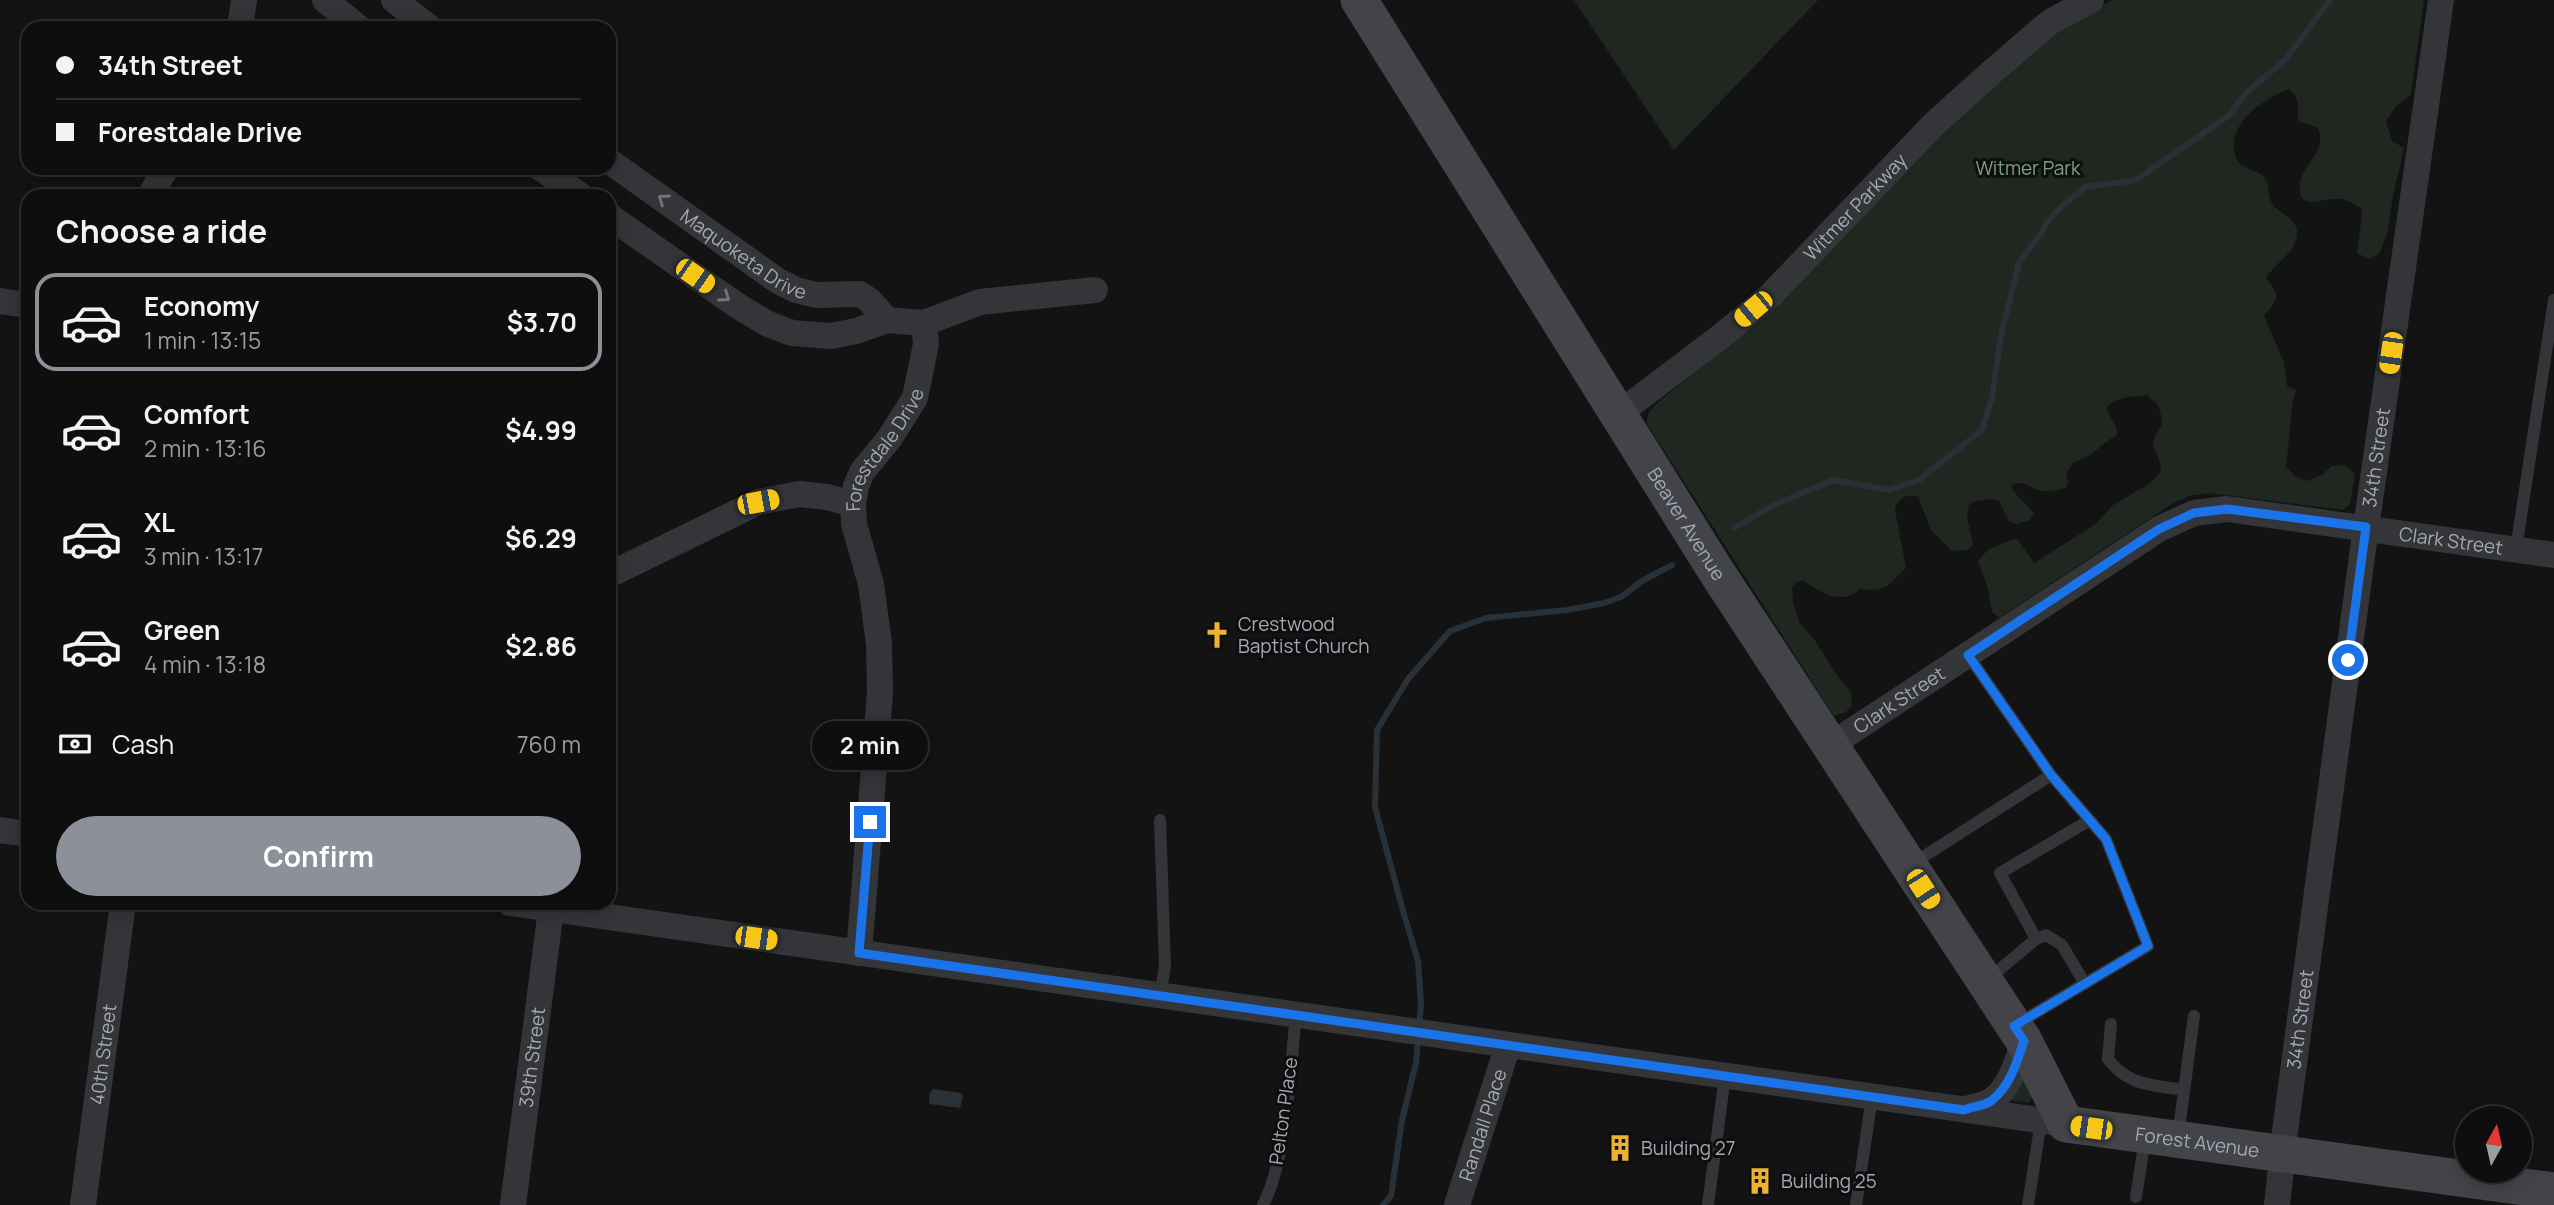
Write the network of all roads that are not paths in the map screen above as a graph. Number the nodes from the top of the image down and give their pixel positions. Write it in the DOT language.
graph roads {
  1 [pos="244,0"];
  2 [pos="325,0"];
  3 [pos="394,0"];
  4 [pos="1359,0"];
  5 [pos="2091,0"];
  6 [pos="2441,0"];
  7 [pos="241,21"];
  8 [pos="350,21"];
  9 [pos="421,21"];
  10 [pos="616,166"];
  11 [pos="551,175"];
  12 [pos="571,189"];
  13 [pos="616,221"];
  14 [pos="1096,290"];
  15 [pos="2554,300"];
  16 [pos="0,301"];
  17 [pos="21,304"];
  18 [pos="887,320"];
  19 [pos="924,323"];
  20 [pos="1617,415"];
  21 [pos="853,504"];
  22 [pos="2366,527"];
  23 [pos="2516,549"];
  24 [pos="2554,555"];
  25 [pos="616,572"];
  26 [pos="1968,655"];
  27 [pos="1829,746"];
  28 [pos="2051,775"];
  29 [pos="1160,820"];
  30 [pos="2090,820"];
  31 [pos="0,830"];
  32 [pos="21,833"];
  33 [pos="1908,866"];
  34 [pos="122,910"];
  35 [pos="551,910"];
  36 [pos="558,910"];
  37 [pos="2036,939"];
  38 [pos="859,953"];
  39 [pos="1984,982"];
  40 [pos="2085,984"];
  41 [pos="1160,996"];
  42 [pos="1296,1015"];
  43 [pos="2194,1016"];
  44 [pos="2111,1024"];
  45 [pos="2019,1034"];
  46 [pos="1508,1045"];
  47 [pos="1725,1076"];
  48 [pos="2184,1090"];
  49 [pos="1872,1097"];
  50 [pos="1964,1110"];
  51 [pos="2054,1122"];
  52 [pos="2146,1135"];
  53 [pos="2284,1154"];
  54 [pos="2554,1191"];
  55 [pos="2136,1197"];
  56 [pos="83,1205"];
  57 [pos="513,1205"];
  58 [pos="1263,1205"];
  59 [pos="1457,1205"];
  60 [pos="1708,1205"];
  61 [pos="1856,1205"];
  62 [pos="2028,1205"];
  63 [pos="2277,1205"];
  1 -- 7 [label="street"];
  2 -- 8 [label="street"];
  3 -- 9 [label="street"];
  4 -- 20 [label="main road, Beaver Avenue"];
  5 -- 20 [label="street, Witmer Parkway"];
  6 -- 22 [label="street, 34th Street"];
  18 -- 10 [label="street, Maquoketa Drive, one-way"];
  11 -- 12 [label="street"];
  13 -- 18 [label="street, one-way"];
  14 -- 19 [label="street"];
  15 -- 23 [label="lane"];
  16 -- 17 [label="street"];
  18 -- 19 [label="street"];
  19 -- 21 [label="street, Forestdale Drive"];
  20 -- 27 [label="main road, Beaver Avenue"];
  21 -- 25 [label="street"];
  21 -- 38 [label="street, Forestdale Drive"];
  22 -- 23 [label="street, Clark Street"];
  22 -- 26 [label="street, Clark Street"];
  22 -- 53 [label="street, 34th Street"];
  23 -- 24 [label="street, Clark Street"];
  26 -- 27 [label="street, Clark Street"];
  26 -- 28 [label="lane"];
  27 -- 33 [label="main road, Beaver Avenue"];
  28 -- 30 [label="lane"];
  28 -- 33 [label="lane"];
  29 -- 41 [label="lane"];
  30 -- 37 [label="lane"];
  30 -- 40 [label="lane"];
  31 -- 32 [label="street"];
  33 -- 39 [label="main road, Beaver Avenue"];
  34 -- 56 [label="street, 40th Street"];
  35 -- 57 [label="street, 39th Street"];
  36 -- 38 [label="street, Forest Avenue"];
  37 -- 39 [label="lane"];
  37 -- 40 [label="lane"];
  38 -- 41 [label="street, Forest Avenue"];
  39 -- 45 [label="main road, Beaver Avenue"];
  40 -- 45 [label="lane"];
  41 -- 42 [label="street, Forest Avenue"];
  42 -- 46 [label="street, Forest Avenue"];
  42 -- 58 [label="lane, Pelton Place"];
  43 -- 48 [label="lane"];
  44 -- 48 [label="lane"];
  45 -- 50 [label="street"];
  45 -- 51 [label="main road, Beaver Avenue"];
  45 -- 52 [label="main road, Beaver Avenue"];
  46 -- 47 [label="street, Forest Avenue"];
  46 -- 59 [label="street, Randall Place"];
  47 -- 49 [label="street, Forest Avenue"];
  47 -- 60 [label="lane"];
  48 -- 52 [label="lane"];
  49 -- 50 [label="street, Forest Avenue"];
  49 -- 61 [label="lane"];
  50 -- 51 [label="street, Forest Avenue"];
  51 -- 52 [label="main road, Forest Avenue"];
  51 -- 62 [label="lane"];
  52 -- 53 [label="main road, Forest Avenue"];
  52 -- 55 [label="lane"];
  53 -- 54 [label="main road, Forest Avenue"];
  53 -- 63 [label="street, 34th Street"];
}
